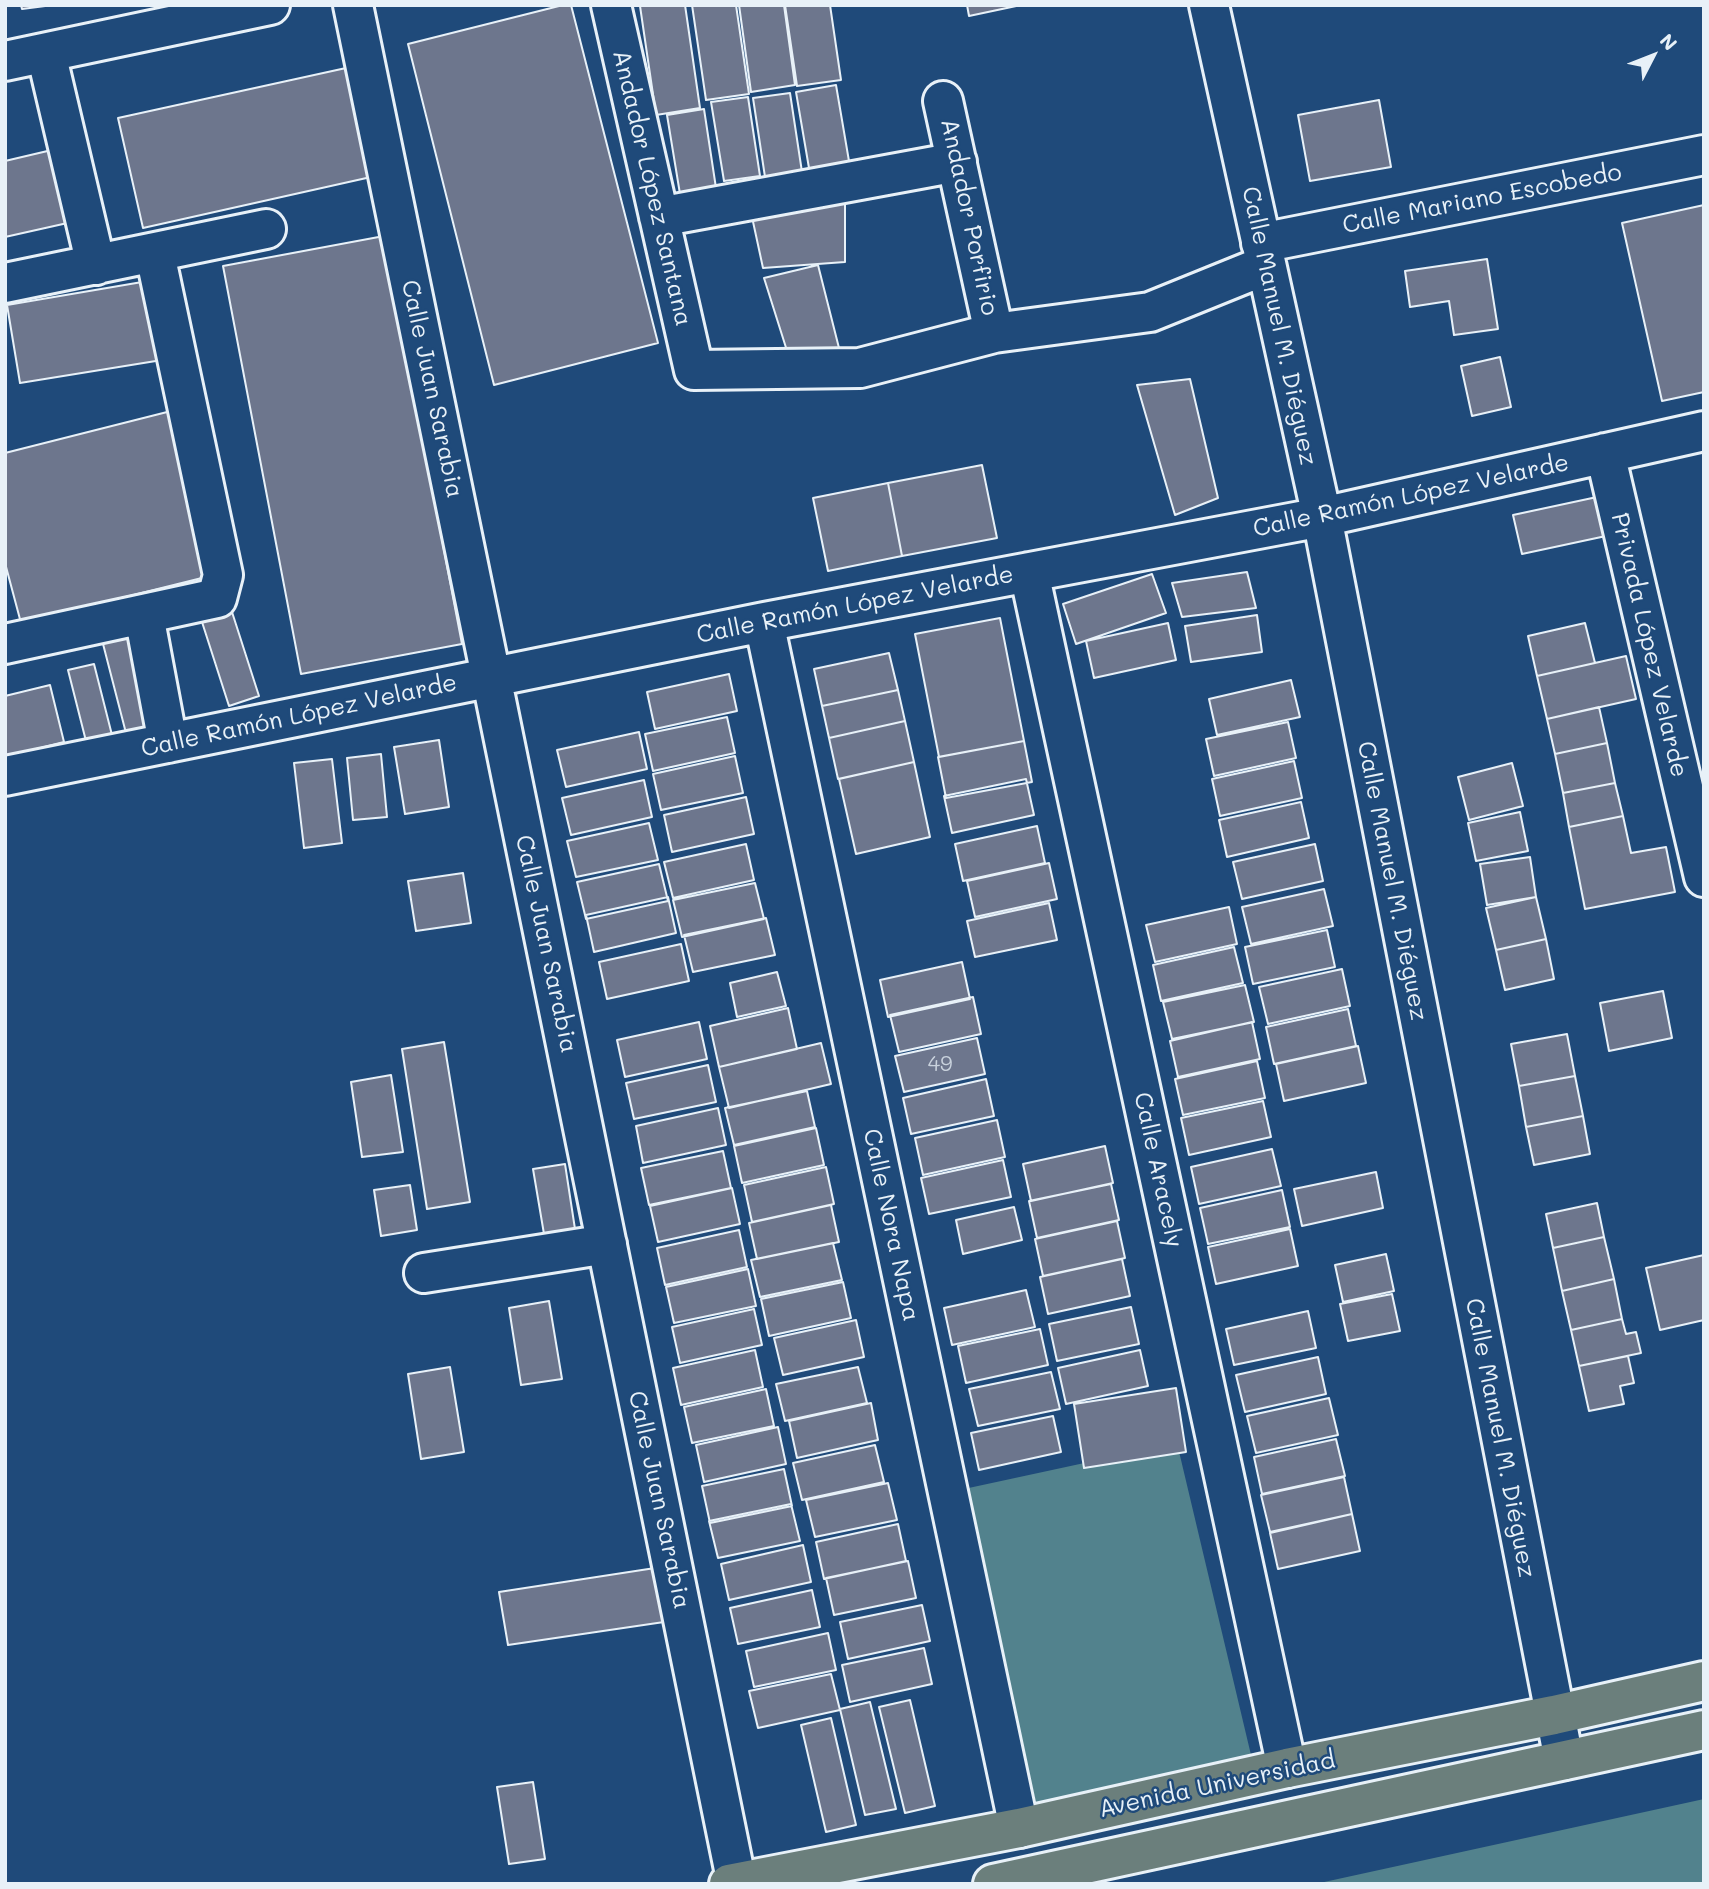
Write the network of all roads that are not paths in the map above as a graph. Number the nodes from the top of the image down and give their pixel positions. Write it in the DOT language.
graph roads {
  1 [pos="270,5"];
  2 [pos="353,5"];
  3 [pos="611,5"];
  4 [pos="1209,5"];
  5 [pos="46,53"];
  6 [pos="5,61"];
  7 [pos="943,101"];
  8 [pos="1704,155"];
  9 [pos="957,162"];
  10 [pos="659,217"];
  11 [pos="266,229"];
  12 [pos="155,254"];
  13 [pos="1264,254"];
  14 [pos="96,265"];
  15 [pos="5,283"];
  16 [pos="994,334"];
  17 [pos="694,370"];
  18 [pos="1704,431"];
  19 [pos="1605,453"];
  20 [pos="1322,517"];
  21 [pos="1029,572"];
  22 [pos="144,615"];
  23 [pos="764,622"];
  24 [pos="5,643"];
  25 [pos="491,676"];
  26 [pos="168,743"];
  27 [pos="5,776"];
  28 [pos="1704,877"];
  29 [pos="607,1244"];
  30 [pos="424,1273"];
  31 [pos="1704,1681"];
  32 [pos="1554,1715"];
  33 [pos="1704,1730"];
  34 [pos="1564,1760"];
  35 [pos="1287,1768"];
  36 [pos="1019,1828"];
  37 [pos="734,1883"];
  38 [pos="993,1884"];
  1 -- 5 [label="street"];
  2 -- 25 [label="street, Calle Juan Sarabia"];
  3 -- 10 [label="street, Andador López Santana"];
  4 -- 13 [label="street, Calle Manuel M. Diéguez"];
  5 -- 6 [label="street"];
  5 -- 14 [label="street"];
  7 -- 9 [label="street, Andador Porfirio"];
  8 -- 13 [label="street, Calle Mariano Escobedo"];
  9 -- 10 [label="street"];
  9 -- 16 [label="street, Andador Porfirio"];
  10 -- 17 [label="street, Andador López Santana"];
  11 -- 12 [label="street"];
  12 -- 14 [label="street"];
  12 -- 22 [label="street"];
  13 -- 16 [label="street, Calle Mariano Escobedo"];
  13 -- 20 [label="street, Calle Manuel M. Diéguez"];
  14 -- 15 [label="street"];
  16 -- 17 [label="street, Calle Mariano Escobedo"];
  18 -- 19 [label="street, Calle Ramón López Velarde"];
  19 -- 20 [label="street, Calle Ramón López Velarde"];
  19 -- 28 [label="street, Privada López Velarde"];
  20 -- 21 [label="street, Calle Ramón López Velarde"];
  20 -- 32 [label="street, Calle Manuel M. Diéguez"];
  21 -- 23 [label="street, Calle Ramón López Velarde"];
  21 -- 35 [label="street, Calle Aracely"];
  22 -- 24 [label="street"];
  22 -- 26 [label="street"];
  23 -- 25 [label="street, Calle Ramón López Velarde"];
  23 -- 36 [label="street, Calle Nora Napa"];
  25 -- 26 [label="street, Calle Ramón López Velarde"];
  25 -- 29 [label="street, Calle Juan Sarabia"];
  26 -- 27 [label="street, Calle Ramón López Velarde"];
  29 -- 30 [label="street"];
  29 -- 37 [label="street, Calle Juan Sarabia"];
  31 -- 32 [label="main road, Avenida Universidad"];
  32 -- 34 [label="street, Calle Manuel M. Diéguez"];
  32 -- 35 [label="main road, Avenida Universidad"];
  33 -- 34 [label="main road, Avenida Universidad"];
  34 -- 38 [label="main road, Avenida Universidad"];
  35 -- 36 [label="main road, Avenida Universidad"];
  36 -- 37 [label="main road, Avenida Universidad"];
}
